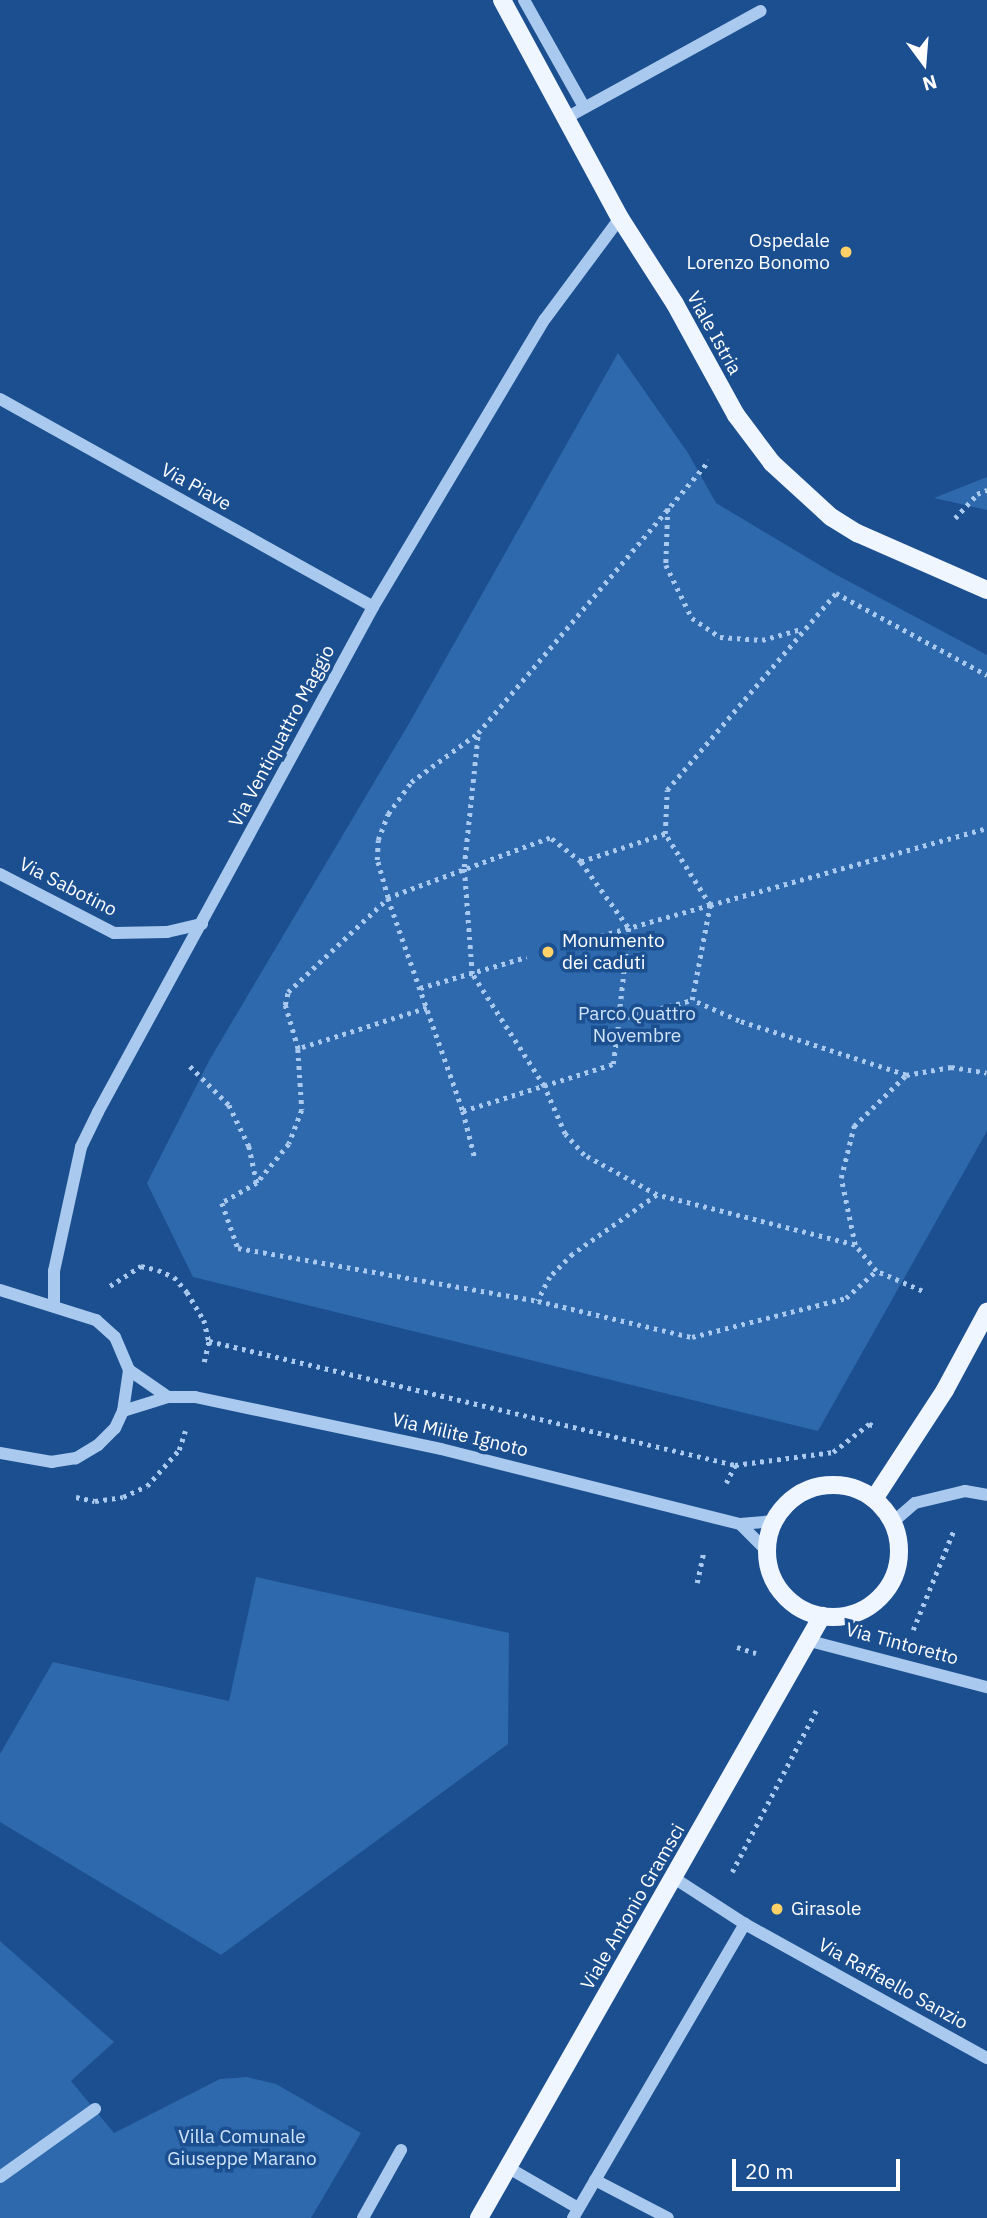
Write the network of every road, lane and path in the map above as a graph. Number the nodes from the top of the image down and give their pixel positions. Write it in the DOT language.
graph roads {
  1 [pos="502,0"];
  2 [pos="524,0"];
  3 [pos="761,11"];
  4 [pos="584,107"];
  5 [pos="566,118"];
  6 [pos="620,218"];
  7 [pos="0,399"];
  8 [pos="709,461"];
  9 [pos="987,490"];
  10 [pos="668,507"];
  11 [pos="955,518"];
  12 [pos="987,590"];
  13 [pos="373,607"];
  14 [pos="802,629"];
  15 [pos="987,675"];
  16 [pos="478,733"];
  17 [pos="987,828"];
  18 [pos="664,834"];
  19 [pos="580,862"];
  20 [pos="464,867"];
  21 [pos="0,874"];
  22 [pos="388,898"];
  23 [pos="710,905"];
  24 [pos="201,924"];
  25 [pos="629,928"];
  26 [pos="568,945"];
  27 [pos="527,957"];
  28 [pos="472,974"];
  29 [pos="420,988"];
  30 [pos="692,1000"];
  31 [pos="427,1008"];
  32 [pos="620,1018"];
  33 [pos="298,1049"];
  34 [pos="191,1066"];
  35 [pos="987,1073"];
  36 [pos="906,1075"];
  37 [pos="544,1086"];
  38 [pos="463,1111"];
  39 [pos="475,1158"];
  40 [pos="257,1184"];
  41 [pos="657,1195"];
  42 [pos="855,1245"];
  43 [pos="141,1266"];
  44 [pos="876,1271"];
  45 [pos="0,1290"];
  46 [pos="922,1291"];
  47 [pos="538,1301"];
  48 [pos="54,1305"];
  49 [pos="987,1312"];
  50 [pos="129,1370"];
  51 [pos="168,1396"];
  52 [pos="123,1412"];
  53 [pos="869,1424"];
  54 [pos="0,1453"];
  55 [pos="987,1495"];
  56 [pos="874,1499"];
  57 [pos="774,1521"];
  58 [pos="893,1522"];
  59 [pos="740,1524"];
  60 [pos="954,1529"];
  61 [pos="767,1551"];
  62 [pos="822,1616"];
  63 [pos="913,1630"];
  64 [pos="806,1640"];
  65 [pos="987,1687"];
  66 [pos="674,1878"];
  67 [pos="745,1924"];
  68 [pos="987,2058"];
  69 [pos="94,2109"];
  70 [pos="401,2150"];
  71 [pos="507,2167"];
  72 [pos="0,2176"];
  73 [pos="595,2180"];
  74 [pos="575,2213"];
  75 [pos="363,2218"];
  76 [pos="479,2218"];
  77 [pos="668,2218"];
  1 -- 5 [label="main road, Viale Istria"];
  2 -- 4 [label="street"];
  3 -- 4 [label="street"];
  4 -- 5 [label="street"];
  5 -- 6 [label="main road, Viale Istria"];
  6 -- 12 [label="main road, Viale Istria"];
  6 -- 13 [label="street, Via Ventiquattro Maggio"];
  7 -- 13 [label="street, Via Piave"];
  8 -- 10 [label="path"];
  9 -- 11 [label="path"];
  10 -- 14 [label="path"];
  10 -- 16 [label="path"];
  13 -- 24 [label="street, Via Ventiquattro Maggio"];
  14 -- 15 [label="path"];
  14 -- 18 [label="path"];
  16 -- 20 [label="path"];
  16 -- 22 [label="path"];
  17 -- 23 [label="path"];
  18 -- 19 [label="path"];
  18 -- 23 [label="path"];
  19 -- 20 [label="path"];
  19 -- 25 [label="path"];
  20 -- 22 [label="path"];
  20 -- 28 [label="path"];
  21 -- 24 [label="street, Via Sabotino"];
  22 -- 29 [label="path"];
  22 -- 33 [label="path"];
  23 -- 25 [label="path"];
  23 -- 30 [label="path"];
  24 -- 48 [label="street, Via Ventiquattro Maggio"];
  25 -- 26 [label="path"];
  25 -- 32 [label="path"];
  27 -- 28 [label="path"];
  28 -- 29 [label="path"];
  28 -- 37 [label="path"];
  29 -- 31 [label="path"];
  30 -- 32 [label="path"];
  30 -- 36 [label="path"];
  31 -- 33 [label="path"];
  31 -- 38 [label="path"];
  32 -- 37 [label="path"];
  33 -- 40 [label="path"];
  34 -- 40 [label="path"];
  35 -- 36 [label="path"];
  36 -- 42 [label="path"];
  37 -- 38 [label="path"];
  37 -- 41 [label="path"];
  38 -- 39 [label="path"];
  40 -- 47 [label="path"];
  41 -- 42 [label="path"];
  41 -- 47 [label="path"];
  42 -- 44 [label="path"];
  43 -- 53 [label="path"];
  44 -- 46 [label="path"];
  44 -- 47 [label="path"];
  45 -- 48 [label="street"];
  48 -- 50 [label="street"];
  49 -- 56 [label="main road"];
  50 -- 51 [label="street"];
  50 -- 52 [label="street"];
  51 -- 52 [label="street, Via Milite Ignoto"];
  51 -- 59 [label="street, Via Milite Ignoto"];
  52 -- 54 [label="street"];
  55 -- 58 [label="street"];
  56 -- 57 [label="main road"];
  56 -- 58 [label="main road"];
  57 -- 59 [label="street, Via Milite Ignoto"];
  57 -- 61 [label="main road"];
  58 -- 62 [label="main road"];
  59 -- 61 [label="street"];
  60 -- 63 [label="path"];
  61 -- 62 [label="main road"];
  62 -- 64 [label="main road, Viale Antonio Gramsci"];
  64 -- 65 [label="street, Via Tintoretto"];
  64 -- 66 [label="main road, Viale Antonio Gramsci"];
  66 -- 67 [label="street, Via Raffaello Sanzio"];
  66 -- 71 [label="main road, Viale Antonio Gramsci"];
  67 -- 68 [label="street, Via Raffaello Sanzio"];
  67 -- 73 [label="street"];
  69 -- 72 [label="street"];
  70 -- 75 [label="street"];
  71 -- 74 [label="street"];
  71 -- 76 [label="main road, Viale Antonio Gramsci"];
  73 -- 74 [label="street"];
  73 -- 77 [label="street"];
}
